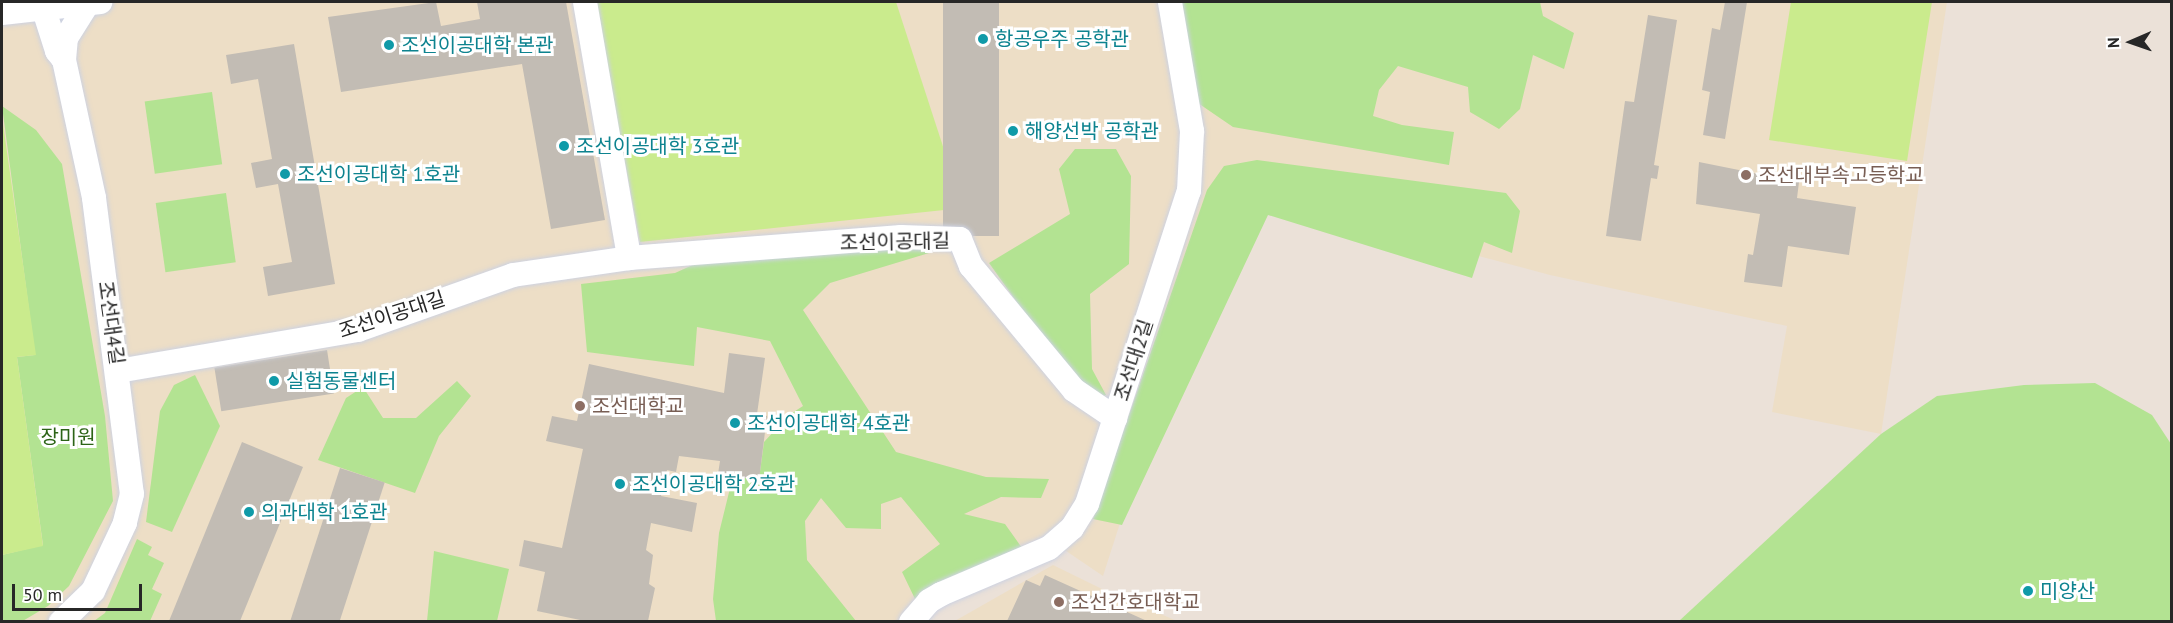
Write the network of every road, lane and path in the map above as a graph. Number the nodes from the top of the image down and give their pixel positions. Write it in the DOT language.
graph roads {
  1 [pos="94,2"];
  2 [pos="585,2"];
  3 [pos="1170,2"];
  4 [pos="44,10"];
  5 [pos="2,13"];
  6 [pos="64,60"];
  7 [pos="629,258"];
  8 [pos="118,371"];
  9 [pos="1115,418"];
  10 [pos="61,621"];
  11 [pos="911,621"];
  1 -- 4 [label="street"];
  1 -- 6 [label="street"];
  2 -- 7 [label="street"];
  3 -- 9 [label="street, 조선대2길"];
  4 -- 5 [label="street"];
  4 -- 6 [label="street, 조선대4길"];
  6 -- 8 [label="street, 조선대4길"];
  7 -- 8 [label="street, 조선이공대길"];
  7 -- 9 [label="street, 조선이공대길"];
  8 -- 10 [label="street, 조선대4길"];
  9 -- 11 [label="street, 조선대2길"];
}
